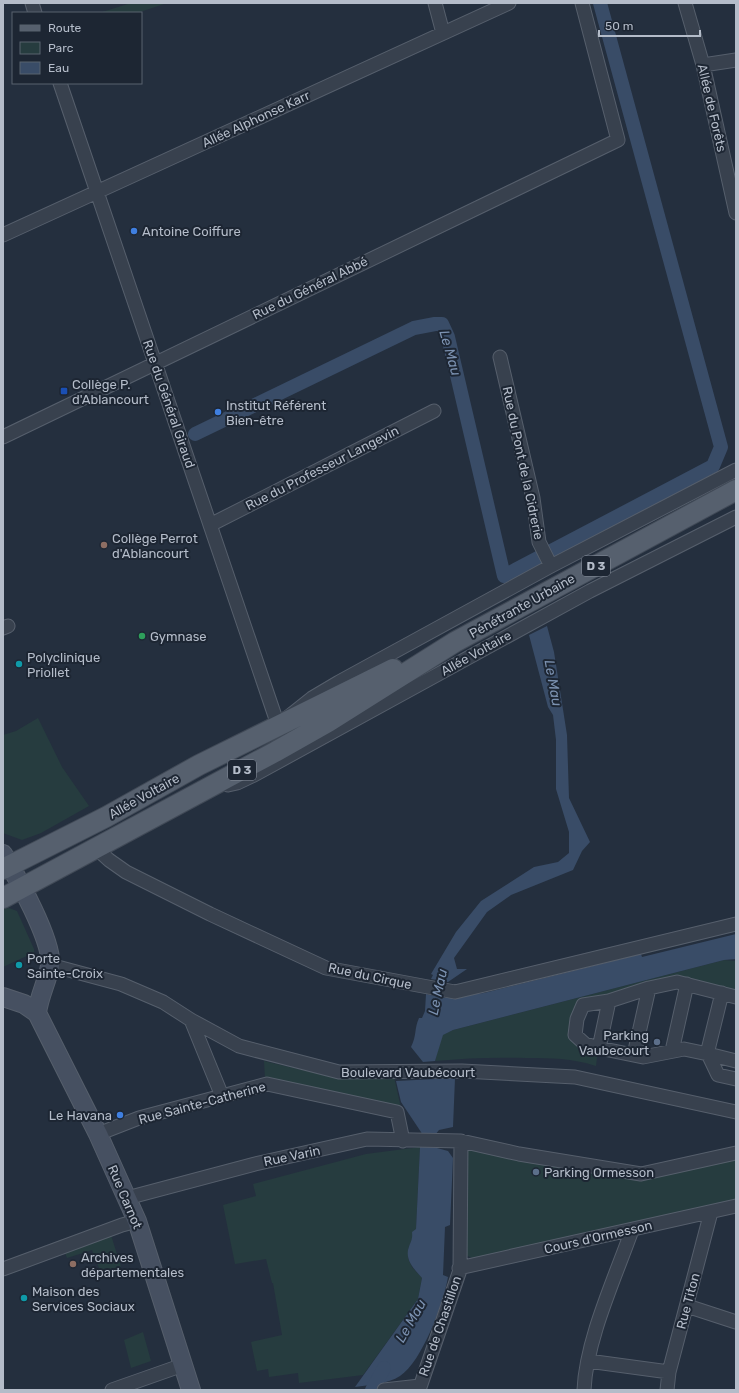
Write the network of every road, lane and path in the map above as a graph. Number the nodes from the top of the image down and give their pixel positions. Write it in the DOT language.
graph roads {
  1 [pos="435,3"];
  2 [pos="509,3"];
  3 [pos="582,3"];
  4 [pos="685,3"];
  5 [pos="443,32"];
  6 [pos="736,60"];
  7 [pos="703,65"];
  8 [pos="60,84"];
  9 [pos="98,192"];
  10 [pos="736,213"];
  11 [pos="3,235"];
  12 [pos="500,357"];
  13 [pos="156,363"];
  14 [pos="434,410"];
  15 [pos="3,437"];
  16 [pos="736,470"];
  17 [pos="736,490"];
  18 [pos="736,517"];
  19 [pos="210,525"];
  20 [pos="550,563"];
  21 [pos="455,642"];
  22 [pos="278,725"];
  23 [pos="216,784"];
  24 [pos="98,849"];
  25 [pos="5,863"];
  26 [pos="22,888"];
  27 [pos="3,898"];
  28 [pos="736,924"];
  29 [pos="48,970"];
  30 [pos="687,984"];
  31 [pos="649,988"];
  32 [pos="722,993"];
  33 [pos="3,994"];
  34 [pos="3,997"];
  35 [pos="736,997"];
  36 [pos="609,1001"];
  37 [pos="37,1013"];
  38 [pos="191,1020"];
  39 [pos="599,1048"];
  40 [pos="672,1051"];
  41 [pos="707,1054"];
  42 [pos="634,1055"];
  43 [pos="736,1061"];
  44 [pos="736,1079"];
  45 [pos="222,1096"];
  46 [pos="736,1112"];
  47 [pos="98,1134"];
  48 [pos="403,1140"];
  49 [pos="461,1141"];
  50 [pos="736,1153"];
  51 [pos="127,1198"];
  52 [pos="736,1206"];
  53 [pos="711,1212"];
  54 [pos="137,1221"];
  55 [pos="632,1230"];
  56 [pos="460,1268"];
  57 [pos="3,1270"];
  58 [pos="686,1306"];
  59 [pos="736,1322"];
  60 [pos="588,1361"];
  61 [pos="182,1365"];
  62 [pos="670,1372"];
  63 [pos="419,1388"];
  64 [pos="112,1390"];
  65 [pos="191,1390"];
  66 [pos="384,1390"];
  67 [pos="584,1390"];
  68 [pos="667,1390"];
  1 -- 5 [label="street"];
  2 -- 5 [label="street, Allée Alphonse Karr"];
  3 -- 13 [label="street, Rue du Général Abbé"];
  4 -- 7 [label="street, Allée de Forêts"];
  5 -- 9 [label="street, Allée Alphonse Karr"];
  6 -- 7 [label="street"];
  7 -- 10 [label="street, Allée de Forêts"];
  8 -- 9 [label="street, Rue du Général Giraud"];
  9 -- 11 [label="street, Allée Alphonse Karr"];
  9 -- 13 [label="street, Rue du Général Giraud"];
  12 -- 20 [label="street, Rue du Pont de la Cidrerie"];
  13 -- 15 [label="street, Rue du Général Abbé"];
  13 -- 19 [label="street, Rue du Général Giraud"];
  14 -- 19 [label="street, Rue du Professeur Langevin"];
  16 -- 20 [label="street, Allée Voltaire"];
  17 -- 21 [label="main road, Pénétrante Urbaine / D 3"];
  18 -- 23 [label="street, Allée Voltaire"];
  19 -- 22 [label="street, Rue du Général Giraud"];
  20 -- 22 [label="street, Allée Voltaire"];
  21 -- 22 [label="main road, Allée Voltaire / D 3"];
  21 -- 23 [label="main road, Allée Voltaire / D 3"];
  22 -- 25 [label="main road, Allée Voltaire / D 3"];
  23 -- 24 [label="main road, Allée Voltaire / D 3"];
  24 -- 26 [label="main road, Allée Voltaire / D 3"];
  24 -- 28 [label="street, Rue du Cirque"];
  25 -- 26 [label="main road"];
  26 -- 27 [label="main road, D 3"];
  26 -- 29 [label="main road"];
  29 -- 33 [label="main road"];
  29 -- 37 [label="main road"];
  29 -- 38 [label="street, Boulevard Vaubécourt"];
  30 -- 31 [label="street"];
  30 -- 32 [label="street"];
  30 -- 40 [label="street"];
  31 -- 36 [label="street"];
  31 -- 42 [label="street"];
  32 -- 35 [label="street"];
  32 -- 41 [label="street"];
  34 -- 37 [label="main road"];
  36 -- 39 [label="street"];
  36 -- 39 [label="street"];
  37 -- 47 [label="main road, Rue Carnot"];
  38 -- 45 [label="street"];
  38 -- 46 [label="street, Boulevard Vaubécourt"];
  39 -- 42 [label="street"];
  40 -- 41 [label="street"];
  40 -- 42 [label="street"];
  41 -- 43 [label="street"];
  41 -- 44 [label="street"];
  45 -- 47 [label="street, Rue Sainte-Catherine"];
  45 -- 48 [label="street, Rue Sainte-Catherine"];
  47 -- 51 [label="main road, Rue Carnot"];
  48 -- 49 [label="street, Rue Varin"];
  48 -- 51 [label="street, Rue Varin"];
  49 -- 50 [label="street"];
  49 -- 56 [label="street, Rue de Chastillon"];
  51 -- 54 [label="main road, Rue Carnot"];
  52 -- 53 [label="street, Cours d'Ormesson"];
  53 -- 55 [label="street, Cours d'Ormesson"];
  53 -- 58 [label="street, Rue Titon"];
  54 -- 57 [label="street"];
  54 -- 61 [label="main road, Rue Carnot"];
  55 -- 56 [label="street, Cours d'Ormesson"];
  55 -- 60 [label="street"];
  56 -- 63 [label="street, Rue de Chastillon"];
  58 -- 59 [label="street"];
  58 -- 62 [label="street, Rue Titon"];
  60 -- 62 [label="street"];
  60 -- 67 [label="street"];
  61 -- 64 [label="street"];
  61 -- 65 [label="main road, Rue Carnot"];
  62 -- 68 [label="street, Rue Titon"];
  63 -- 66 [label="street"];
}
